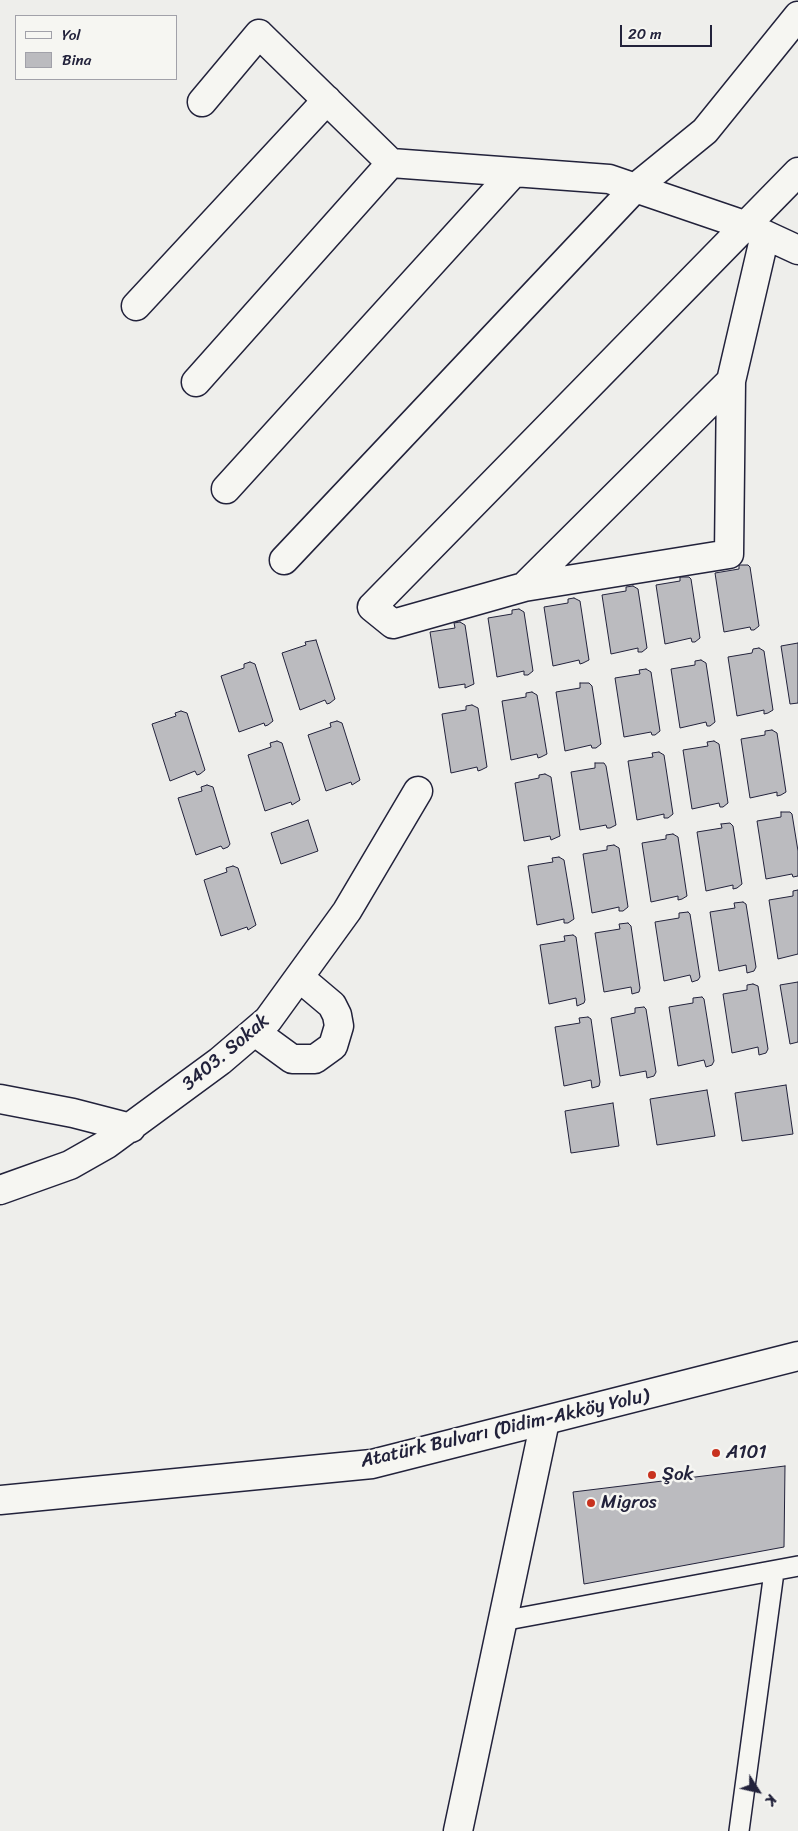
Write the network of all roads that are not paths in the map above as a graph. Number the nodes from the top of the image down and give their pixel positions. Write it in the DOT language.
graph roads {
  1 [pos="798,16"];
  2 [pos="327,100"];
  3 [pos="202,102"];
  4 [pos="391,163"];
  5 [pos="514,172"];
  6 [pos="798,172"];
  7 [pos="635,188"];
  8 [pos="755,230"];
  9 [pos="798,250"];
  10 [pos="136,306"];
  11 [pos="731,381"];
  12 [pos="196,382"];
  13 [pos="226,489"];
  14 [pos="284,560"];
  15 [pos="524,588"];
  16 [pos="418,791"];
  17 [pos="300,978"];
  18 [pos="255,1032"];
  19 [pos="0,1099"];
  20 [pos="131,1128"];
  21 [pos="0,1190"];
  22 [pos="798,1356"];
  23 [pos="545,1421"];
  24 [pos="0,1500"];
  25 [pos="798,1566"];
  26 [pos="774,1572"];
  27 [pos="502,1621"];
  28 [pos="458,1831"];
  29 [pos="739,1831"];
  1 -- 7 [label="street"];
  2 -- 3 [label="street"];
  2 -- 4 [label="street"];
  2 -- 10 [label="street"];
  4 -- 5 [label="street"];
  4 -- 12 [label="street"];
  5 -- 7 [label="street"];
  5 -- 13 [label="street"];
  6 -- 8 [label="street"];
  7 -- 8 [label="street"];
  7 -- 14 [label="street"];
  8 -- 9 [label="street"];
  8 -- 11 [label="street"];
  8 -- 15 [label="street"];
  11 -- 15 [label="street"];
  11 -- 15 [label="street"];
  16 -- 17 [label="street, 3403. Sokak"];
  17 -- 18 [label="street, 3403. Sokak"];
  17 -- 18 [label="street"];
  18 -- 20 [label="street, 3403. Sokak"];
  19 -- 20 [label="street"];
  20 -- 21 [label="street, 3403. Sokak"];
  22 -- 23 [label="street, Atatürk Bulvarı (Didim-Akköy Yolu)"];
  23 -- 24 [label="street, Atatürk Bulvarı (Didim-Akköy Yolu)"];
  23 -- 27 [label="street"];
  25 -- 26 [label="lane"];
  26 -- 27 [label="lane"];
  26 -- 29 [label="lane"];
  27 -- 28 [label="street"];
}
